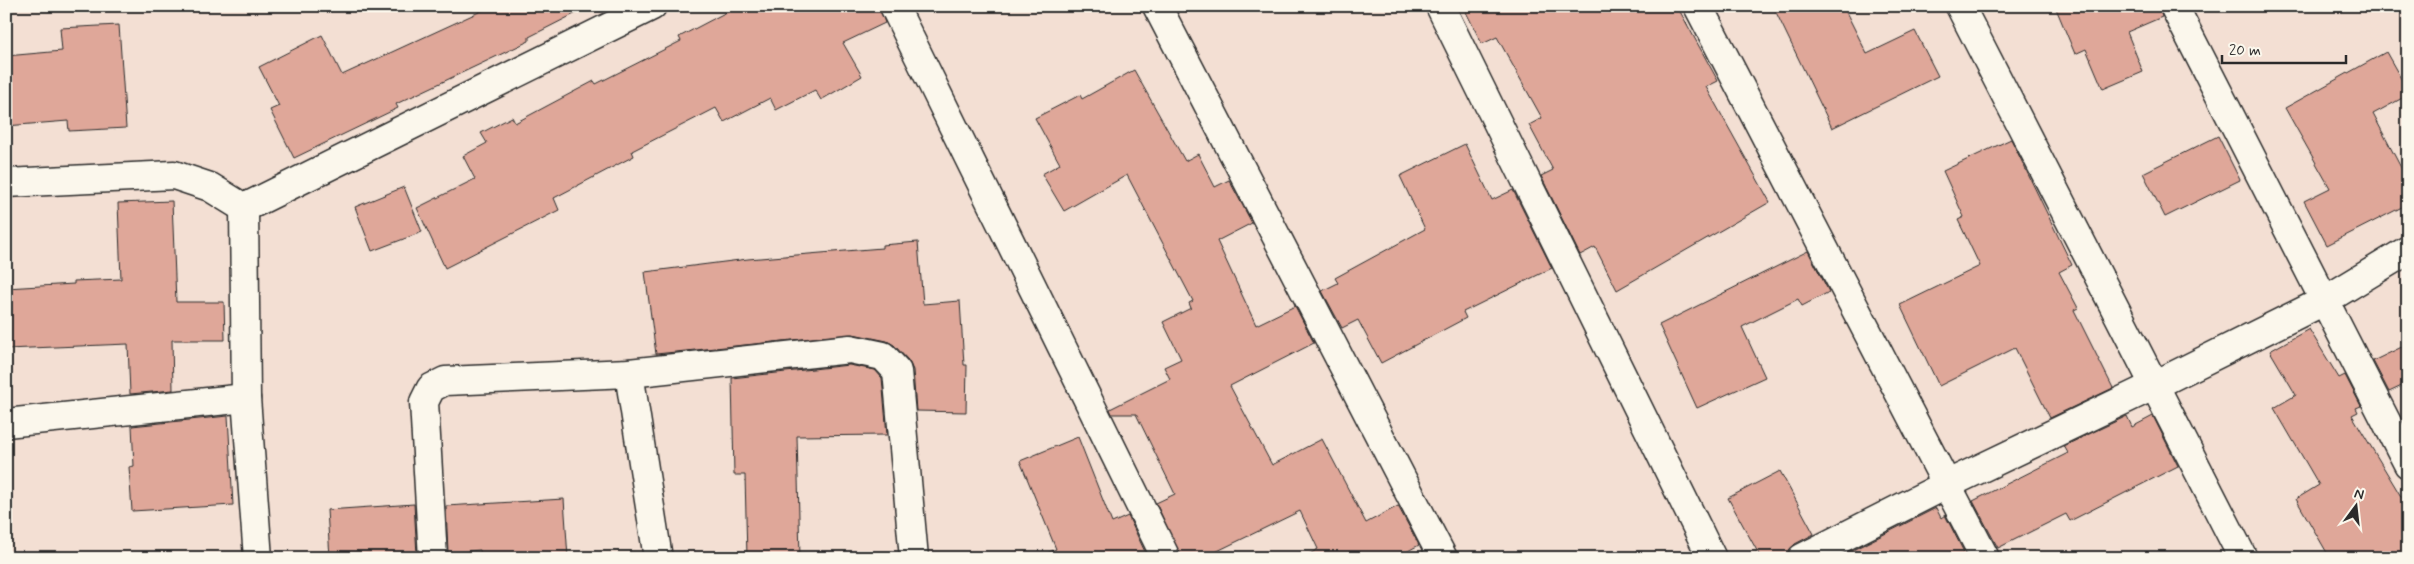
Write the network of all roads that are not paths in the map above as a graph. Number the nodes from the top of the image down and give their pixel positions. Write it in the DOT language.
graph roads {
  1 [pos="652,6"];
  2 [pos="894,6"];
  3 [pos="1157,6"];
  4 [pos="1440,6"];
  5 [pos="1698,6"];
  6 [pos="1960,6"];
  7 [pos="2174,6"];
  8 [pos="6,183"];
  9 [pos="244,208"];
  10 [pos="2408,250"];
  11 [pos="2324,301"];
  12 [pos="629,372"];
  13 [pos="2155,385"];
  14 [pos="246,398"];
  15 [pos="6,423"];
  16 [pos="2408,464"];
  17 [pos="1948,484"];
  18 [pos="258,558"];
  19 [pos="433,558"];
  20 [pos="658,558"];
  21 [pos="914,558"];
  22 [pos="1166,558"];
  23 [pos="1443,558"];
  24 [pos="1712,558"];
  25 [pos="1802,558"];
  26 [pos="1985,558"];
  27 [pos="2243,558"];
  1 -- 9 [label="street"];
  2 -- 22 [label="street"];
  3 -- 23 [label="street"];
  4 -- 24 [label="street"];
  5 -- 17 [label="street"];
  6 -- 13 [label="street"];
  7 -- 11 [label="street"];
  8 -- 9 [label="street"];
  9 -- 14 [label="street"];
  10 -- 11 [label="street"];
  11 -- 13 [label="street"];
  11 -- 16 [label="street"];
  12 -- 19 [label="street"];
  12 -- 20 [label="street"];
  12 -- 21 [label="street"];
  13 -- 17 [label="street"];
  13 -- 27 [label="street"];
  14 -- 15 [label="street"];
  14 -- 18 [label="street"];
  17 -- 25 [label="street"];
  17 -- 26 [label="street"];
}
